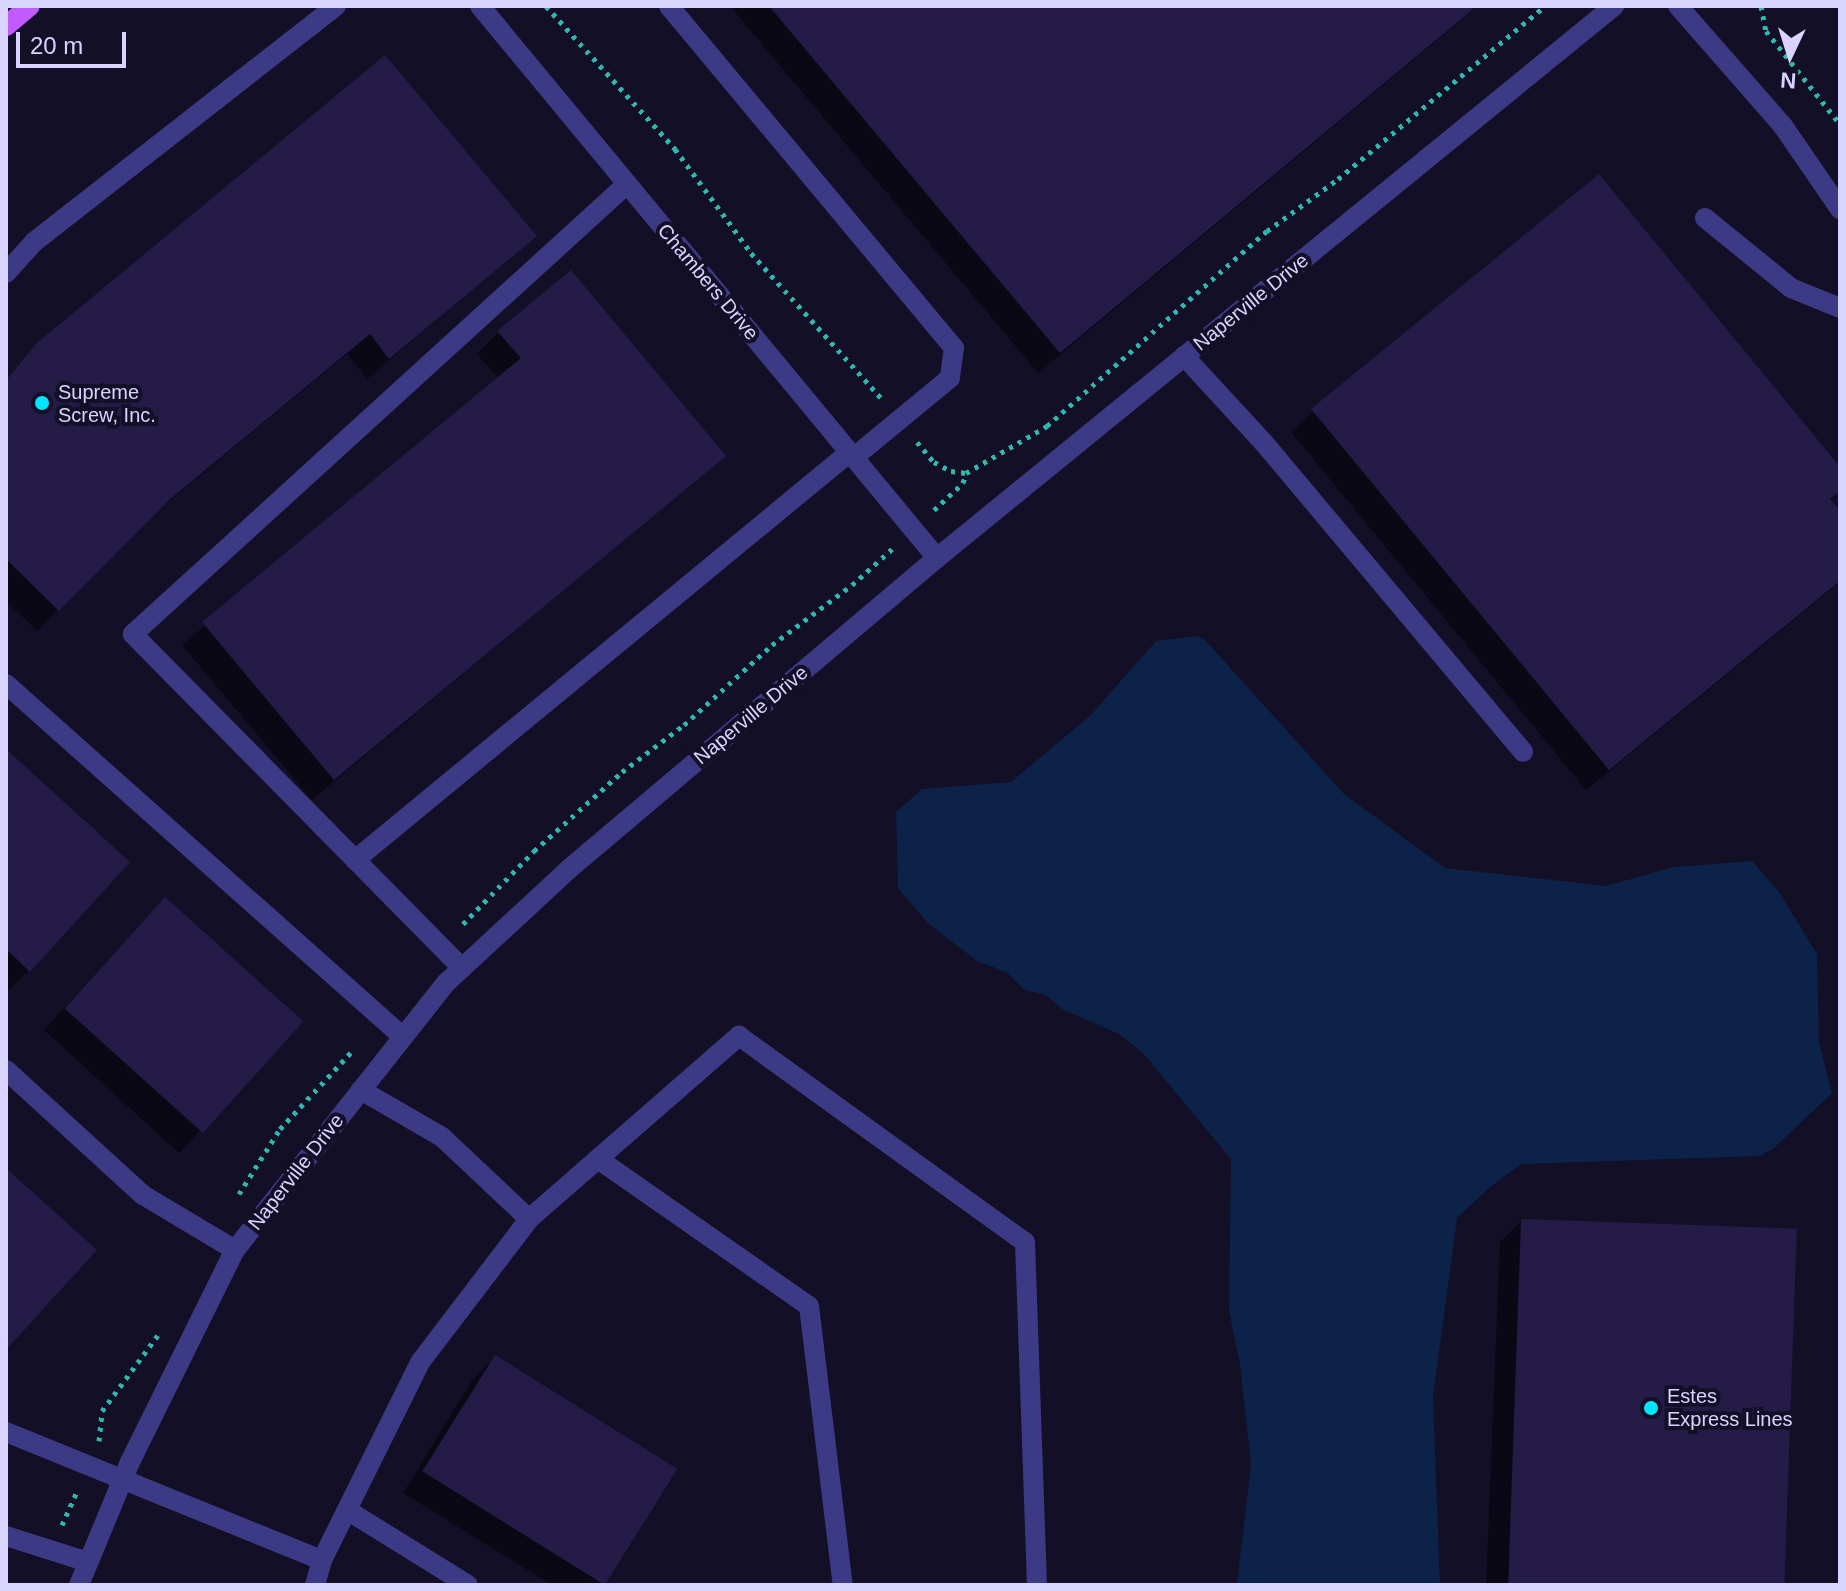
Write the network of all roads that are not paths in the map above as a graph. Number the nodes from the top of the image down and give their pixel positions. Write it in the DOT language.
graph roads {
  1 [pos="30,6"];
  2 [pos="336,6"];
  3 [pos="480,6"];
  4 [pos="669,6"];
  5 [pos="1614,6"];
  6 [pos="1678,6"];
  7 [pos="6,26"];
  8 [pos="627,184"];
  9 [pos="1840,209"];
  10 [pos="1705,218"];
  11 [pos="6,273"];
  12 [pos="1840,308"];
  13 [pos="1184,356"];
  14 [pos="852,454"];
  15 [pos="937,558"];
  16 [pos="6,684"];
  17 [pos="1523,752"];
  18 [pos="355,860"];
  19 [pos="462,968"];
  20 [pos="403,1037"];
  21 [pos="6,1070"];
  22 [pos="361,1090"];
  23 [pos="598,1159"];
  24 [pos="529,1219"];
  25 [pos="235,1250"];
  26 [pos="6,1432"];
  27 [pos="122,1480"];
  28 [pos="347,1510"];
  29 [pos="6,1536"];
  30 [pos="322,1560"];
  31 [pos="88,1562"];
  32 [pos="79,1585"];
  33 [pos="315,1585"];
  34 [pos="468,1585"];
  35 [pos="843,1585"];
  36 [pos="1037,1585"];
  1 -- 7 [label="main road"];
  2 -- 11 [label="street"];
  3 -- 8 [label="street, Chambers Drive"];
  4 -- 14 [label="street"];
  5 -- 13 [label="street, Naperville Drive"];
  6 -- 9 [label="street"];
  8 -- 14 [label="street, Chambers Drive"];
  8 -- 18 [label="street"];
  10 -- 12 [label="street"];
  13 -- 15 [label="street, Naperville Drive"];
  13 -- 17 [label="street"];
  14 -- 15 [label="street, Chambers Drive"];
  14 -- 18 [label="street"];
  15 -- 19 [label="street, Naperville Drive"];
  16 -- 20 [label="street"];
  18 -- 19 [label="street"];
  19 -- 20 [label="street, Naperville Drive"];
  20 -- 22 [label="street, Naperville Drive"];
  21 -- 25 [label="street"];
  22 -- 24 [label="street"];
  22 -- 25 [label="street, Naperville Drive"];
  23 -- 24 [label="street"];
  23 -- 35 [label="street"];
  23 -- 36 [label="street"];
  24 -- 28 [label="street"];
  25 -- 27 [label="street, Naperville Drive"];
  26 -- 27 [label="street"];
  27 -- 30 [label="street"];
  27 -- 31 [label="street, Naperville Drive"];
  28 -- 30 [label="street"];
  28 -- 34 [label="street"];
  29 -- 31 [label="street"];
  30 -- 33 [label="street"];
  31 -- 32 [label="street, Naperville Drive"];
}
